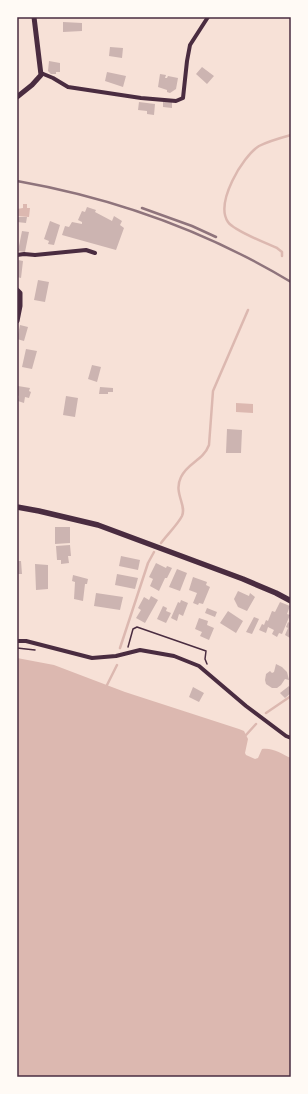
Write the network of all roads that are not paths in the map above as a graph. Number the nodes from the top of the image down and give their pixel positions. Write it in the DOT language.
graph roads {
  1 [pos="34,17"];
  2 [pos="208,17"];
  3 [pos="41,73"];
  4 [pos="17,98"];
  5 [pos="95,253"];
  6 [pos="17,255"];
  7 [pos="17,290"];
  8 [pos="17,321"];
  9 [pos="17,507"];
  10 [pos="291,601"];
  11 [pos="17,641"];
  12 [pos="291,738"];
  1 -- 3 [label="street"];
  2 -- 3 [label="street"];
  3 -- 4 [label="street"];
  5 -- 6 [label="street"];
  7 -- 8 [label="street"];
  9 -- 10 [label="main road"];
  11 -- 12 [label="street"];
}
